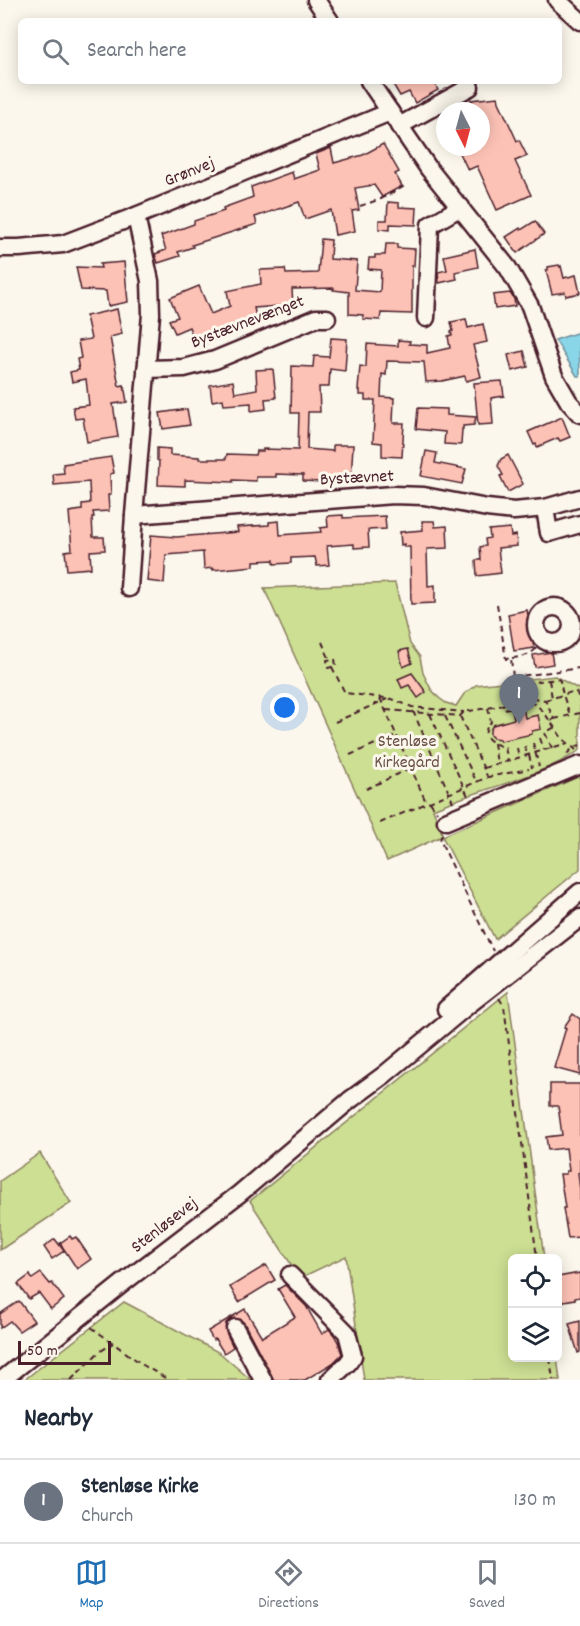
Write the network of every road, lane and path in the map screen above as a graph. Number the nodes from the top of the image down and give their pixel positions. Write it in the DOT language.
graph roads {
  1 [pos="316,0"];
  2 [pos="557,0"];
  3 [pos="328,18"];
  4 [pos="580,21"];
  5 [pos="371,84"];
  6 [pos="470,87"];
  7 [pos="394,119"];
  8 [pos="405,183"];
  9 [pos="360,206"];
  10 [pos="461,207"];
  11 [pos="136,216"];
  12 [pos="0,248"];
  13 [pos="327,318"];
  14 [pos="426,318"];
  15 [pos="146,369"];
  16 [pos="580,414"];
  17 [pos="580,498"];
  18 [pos="545,507"];
  19 [pos="134,515"];
  20 [pos="580,524"];
  21 [pos="129,588"];
  22 [pos="497,604"];
  23 [pos="576,621"];
  24 [pos="542,639"];
  25 [pos="322,642"];
  26 [pos="511,658"];
  27 [pos="580,668"];
  28 [pos="513,678"];
  29 [pos="548,680"];
  30 [pos="514,691"];
  31 [pos="522,691"];
  32 [pos="563,695"];
  33 [pos="552,698"];
  34 [pos="381,699"];
  35 [pos="516,700"];
  36 [pos="544,700"];
  37 [pos="580,703"];
  38 [pos="537,705"];
  39 [pos="499,706"];
  40 [pos="412,707"];
  41 [pos="488,708"];
  42 [pos="386,710"];
  43 [pos="414,712"];
  44 [pos="464,712"];
  45 [pos="580,713"];
  46 [pos="430,714"];
  47 [pos="445,715"];
  48 [pos="570,715"];
  49 [pos="460,716"];
  50 [pos="552,720"];
  51 [pos="335,722"];
  52 [pos="555,728"];
  53 [pos="396,735"];
  54 [pos="540,738"];
  55 [pos="532,742"];
  56 [pos="494,743"];
  57 [pos="568,743"];
  58 [pos="580,745"];
  59 [pos="525,746"];
  60 [pos="517,748"];
  61 [pos="552,748"];
  62 [pos="573,748"];
  63 [pos="544,750"];
  64 [pos="535,753"];
  65 [pos="350,755"];
  66 [pos="528,755"];
  67 [pos="519,758"];
  68 [pos="562,758"];
  69 [pos="579,759"];
  70 [pos="508,760"];
  71 [pos="497,764"];
  72 [pos="411,768"];
  73 [pos="484,768"];
  74 [pos="532,768"];
  75 [pos="488,777"];
  76 [pos="476,781"];
  77 [pos="463,786"];
  78 [pos="366,789"];
  79 [pos="448,792"];
  80 [pos="426,802"];
  81 [pos="446,821"];
  82 [pos="380,823"];
  83 [pos="580,892"];
  84 [pos="580,918"];
  85 [pos="493,951"];
  86 [pos="495,992"];
  87 [pos="350,1100"];
  88 [pos="536,1254"];
  89 [pos="290,1275"];
  90 [pos="79,1318"];
  91 [pos="236,1328"];
  92 [pos="113,1343"];
  93 [pos="551,1362"];
  94 [pos="2,1380"];
  95 [pos="71,1380"];
  96 [pos="169,1380"];
  97 [pos="263,1380"];
  98 [pos="330,1380"];
  99 [pos="553,1380"];
  1 -- 3 [label="street"];
  2 -- 4 [label="street"];
  5 -- 7 [label="street"];
  6 -- 7 [label="street, Grønvej"];
  7 -- 10 [label="street"];
  7 -- 11 [label="street, Grønvej"];
  8 -- 9 [label="path"];
  10 -- 14 [label="street"];
  10 -- 16 [label="street"];
  11 -- 12 [label="street, Grønvej"];
  11 -- 15 [label="street"];
  13 -- 15 [label="street, Bystævnevænget"];
  15 -- 19 [label="street"];
  17 -- 18 [label="street, Bystævnet"];
  18 -- 19 [label="street, Bystævnet"];
  18 -- 20 [label="street"];
  19 -- 21 [label="street"];
  22 -- 26 [label="path"];
  23 -- 24 [label="street"];
  23 -- 24 [label="street"];
  24 -- 26 [label="path"];
  25 -- 34 [label="path"];
  26 -- 28 [label="path"];
  27 -- 28 [label="path"];
  28 -- 30 [label="path"];
  29 -- 31 [label="path"];
  29 -- 32 [label="path"];
  29 -- 33 [label="path"];
  30 -- 31 [label="path"];
  30 -- 35 [label="path"];
  31 -- 36 [label="path"];
  32 -- 33 [label="path"];
  32 -- 37 [label="path"];
  32 -- 48 [label="path"];
  33 -- 36 [label="path"];
  34 -- 40 [label="path"];
  34 -- 42 [label="path"];
  34 -- 51 [label="path"];
  35 -- 38 [label="path"];
  35 -- 39 [label="path"];
  35 -- 39 [label="path"];
  36 -- 38 [label="path"];
  36 -- 50 [label="path"];
  38 -- 50 [label="path"];
  39 -- 41 [label="path"];
  40 -- 43 [label="path"];
  40 -- 44 [label="path"];
  41 -- 44 [label="path"];
  41 -- 56 [label="path"];
  42 -- 43 [label="path"];
  42 -- 53 [label="path"];
  43 -- 46 [label="path"];
  43 -- 79 [label="path"];
  44 -- 49 [label="path"];
  45 -- 48 [label="path"];
  46 -- 47 [label="path"];
  46 -- 77 [label="path"];
  47 -- 49 [label="path"];
  47 -- 76 [label="path"];
  48 -- 50 [label="path"];
  49 -- 73 [label="path"];
  50 -- 52 [label="path"];
  52 -- 57 [label="path"];
  52 -- 61 [label="path"];
  53 -- 65 [label="path"];
  53 -- 72 [label="path"];
  54 -- 63 [label="path"];
  55 -- 64 [label="path"];
  56 -- 70 [label="path"];
  56 -- 71 [label="path"];
  57 -- 61 [label="path"];
  57 -- 62 [label="path"];
  58 -- 62 [label="path"];
  59 -- 66 [label="path"];
  60 -- 67 [label="path"];
  61 -- 63 [label="path"];
  62 -- 68 [label="path"];
  62 -- 69 [label="path"];
  63 -- 64 [label="path"];
  64 -- 66 [label="path"];
  64 -- 74 [label="path"];
  66 -- 67 [label="path"];
  66 -- 74 [label="path"];
  67 -- 70 [label="path"];
  69 -- 81 [label="street"];
  70 -- 71 [label="path"];
  71 -- 73 [label="path"];
  72 -- 78 [label="path"];
  72 -- 80 [label="path"];
  73 -- 75 [label="path"];
  74 -- 75 [label="path"];
  75 -- 76 [label="path"];
  76 -- 77 [label="path"];
  77 -- 79 [label="path"];
  79 -- 80 [label="path"];
  80 -- 82 [label="path"];
  81 -- 85 [label="path"];
  83 -- 87 [label="street, Stenløsevej"];
  84 -- 87 [label="street, Stenløsevej"];
  86 -- 88 [label="path"];
  87 -- 90 [label="street, Stenløsevej"];
  89 -- 98 [label="street"];
  90 -- 92 [label="path"];
  90 -- 94 [label="street, Stenløsevej"];
  91 -- 97 [label="street"];
  92 -- 95 [label="path"];
  92 -- 96 [label="path"];
  93 -- 99 [label="path"];
}
